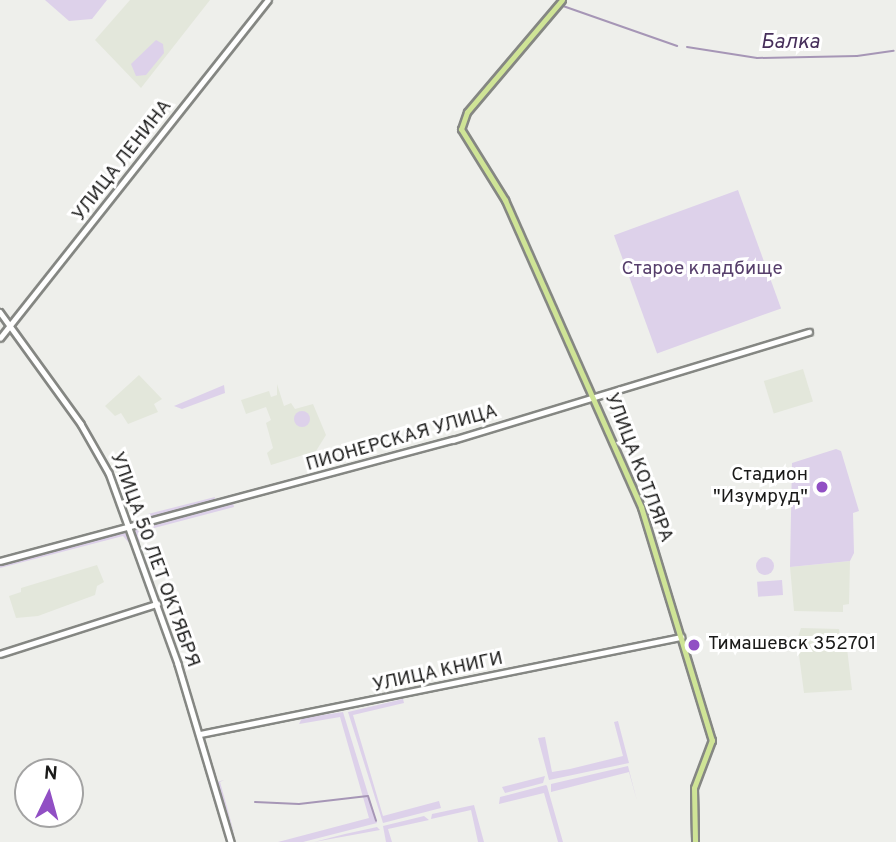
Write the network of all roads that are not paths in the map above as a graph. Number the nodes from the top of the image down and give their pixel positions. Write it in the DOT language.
graph roads {
  1 [pos="268,0"];
  2 [pos="562,0"];
  3 [pos="0,312"];
  4 [pos="11,325"];
  5 [pos="809,332"];
  6 [pos="0,338"];
  7 [pos="595,399"];
  8 [pos="130,527"];
  9 [pos="0,561"];
  10 [pos="157,604"];
  11 [pos="681,637"];
  12 [pos="0,654"];
  13 [pos="200,734"];
  14 [pos="231,842"];
  15 [pos="695,842"];
  1 -- 4 [label="street, УЛИЦА ЛЕНИНА"];
  2 -- 7 [label="main road, УЛИЦА КОТЛЯРА"];
  3 -- 4 [label="street, УЛИЦА 50 ЛЕТ ОКТЯБРЯ"];
  4 -- 6 [label="street, УЛИЦА ЛЕНИНА"];
  4 -- 8 [label="street, УЛИЦА 50 ЛЕТ ОКТЯБРЯ"];
  5 -- 7 [label="street, ПИОНЕРСКАЯ УЛИЦА"];
  7 -- 8 [label="street, ПИОНЕРСКАЯ УЛИЦА"];
  7 -- 11 [label="main road, УЛИЦА КОТЛЯРА"];
  8 -- 9 [label="street, ПИОНЕРСКАЯ УЛИЦА"];
  8 -- 10 [label="street, УЛИЦА 50 ЛЕТ ОКТЯБРЯ"];
  10 -- 12 [label="street"];
  10 -- 13 [label="street, УЛИЦА 50 ЛЕТ ОКТЯБРЯ"];
  11 -- 13 [label="street, УЛИЦА КНИГИ"];
  11 -- 15 [label="main road, УЛИЦА КОТЛЯРА"];
  13 -- 14 [label="street, УЛИЦА 50 ЛЕТ ОКТЯБРЯ"];
}
